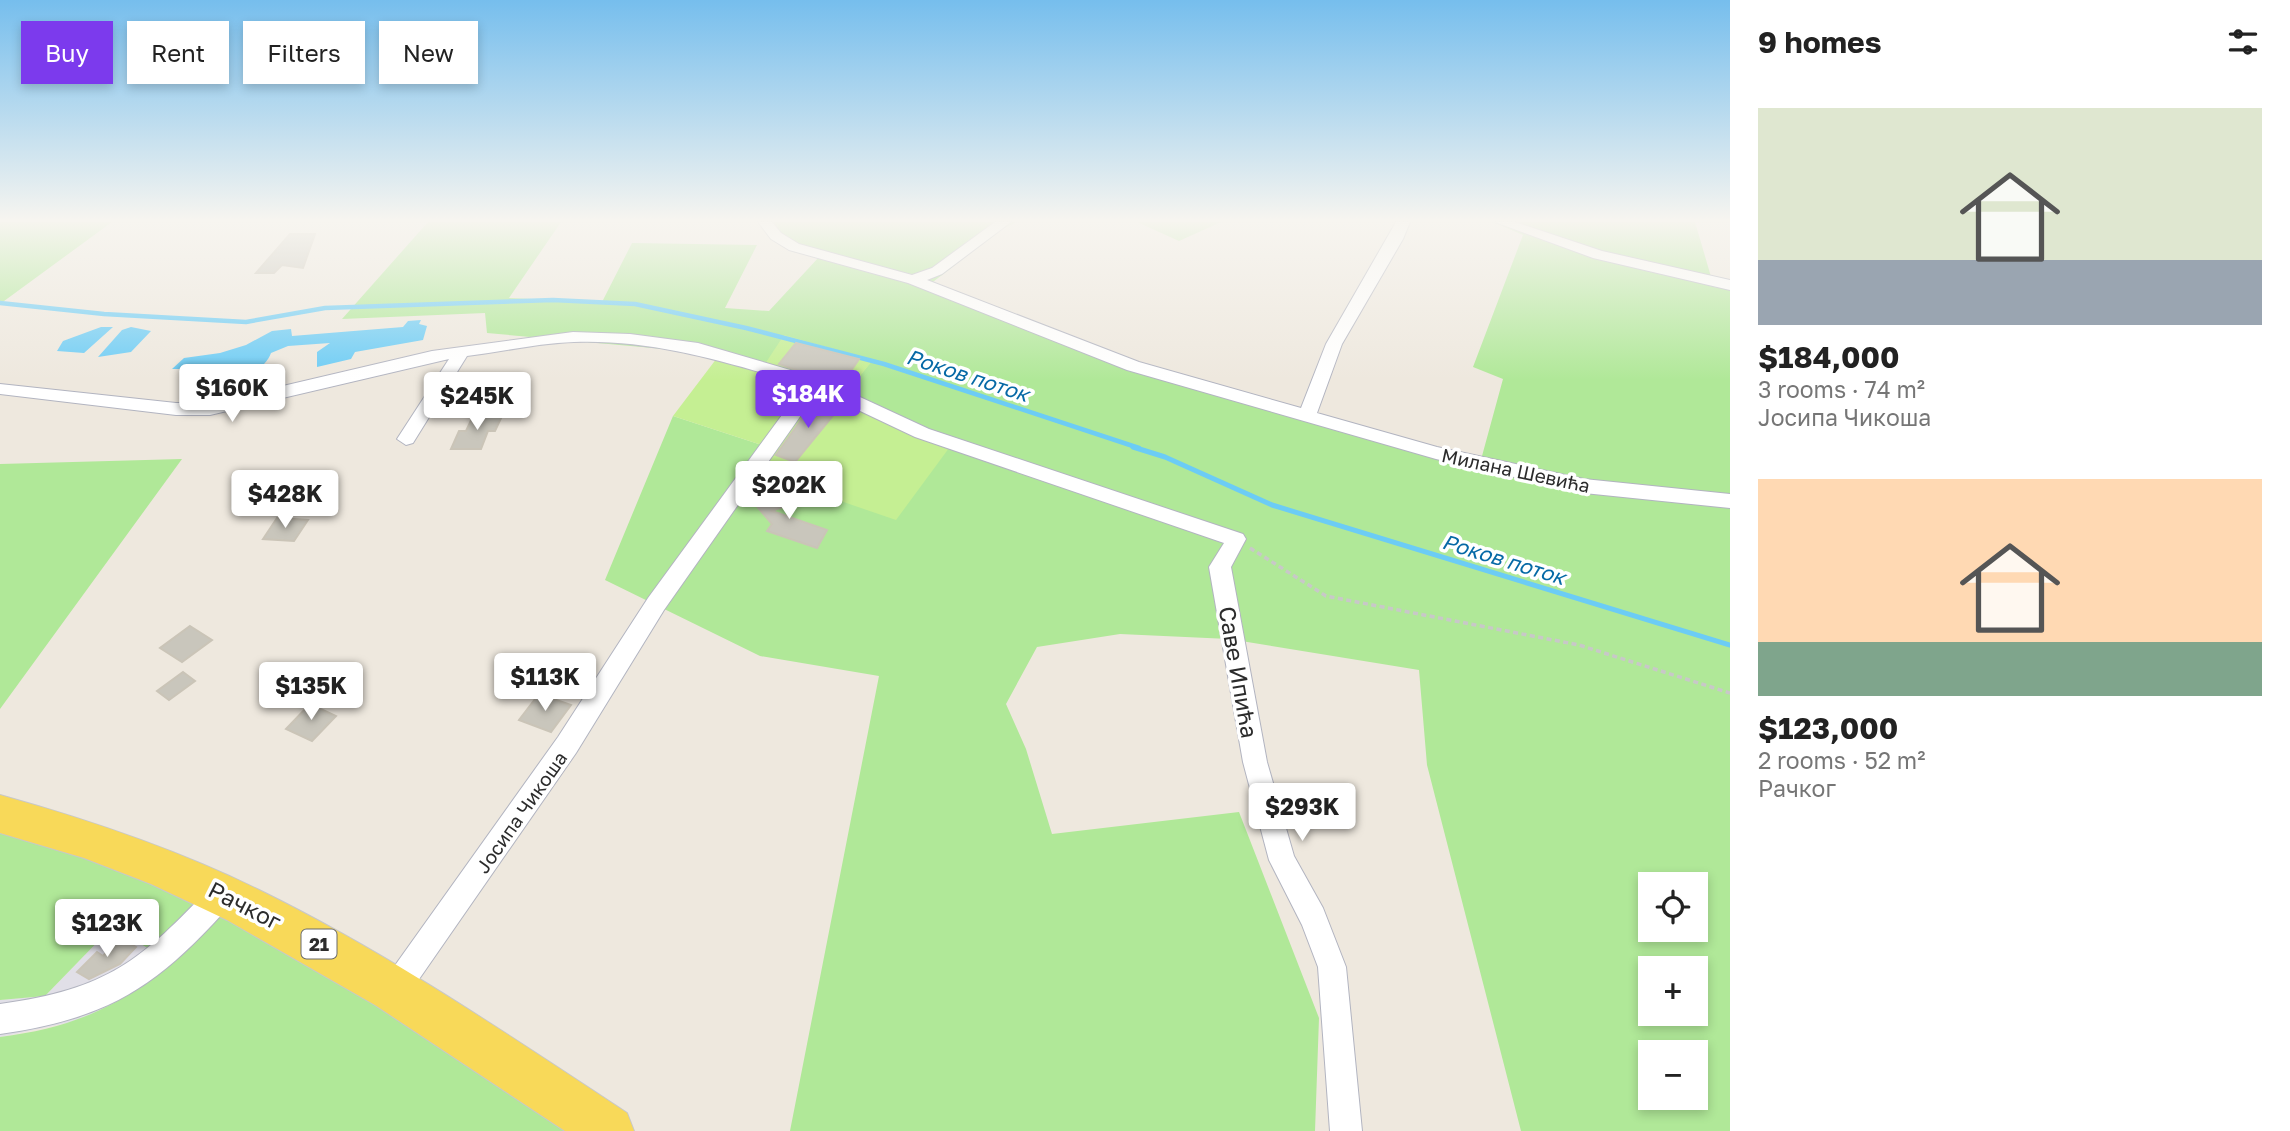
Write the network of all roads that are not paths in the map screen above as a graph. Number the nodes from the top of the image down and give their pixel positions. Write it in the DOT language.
graph roads {
  1 [pos="894,275"];
  2 [pos="927,275"];
  3 [pos="1375,275"];
  4 [pos="1683,275"];
  5 [pos="913,280"];
  6 [pos="1730,285"];
  7 [pos="461,353"];
  8 [pos="815,383"];
  9 [pos="0,389"];
  10 [pos="1308,414"];
  11 [pos="406,439"];
  12 [pos="1730,501"];
  13 [pos="0,814"];
  14 [pos="223,893"];
  15 [pos="396,988"];
  16 [pos="0,1019"];
  17 [pos="609,1131"];
  18 [pos="1346,1131"];
  1 -- 5 [label="street, Милана Шевића"];
  2 -- 5 [label="street"];
  3 -- 10 [label="street"];
  4 -- 6 [label="street"];
  5 -- 10 [label="street, Милана Шевића"];
  7 -- 8 [label="street"];
  7 -- 9 [label="street"];
  7 -- 11 [label="street"];
  8 -- 15 [label="street, Јосипа Чикоша"];
  8 -- 18 [label="street, Саве Ипића"];
  10 -- 12 [label="street, Милана Шевића"];
  13 -- 14 [label="main road, Рачког / 21"];
  14 -- 15 [label="main road, Рачког / 21"];
  14 -- 16 [label="street"];
  15 -- 17 [label="main road, Рачког / 21"];
}
